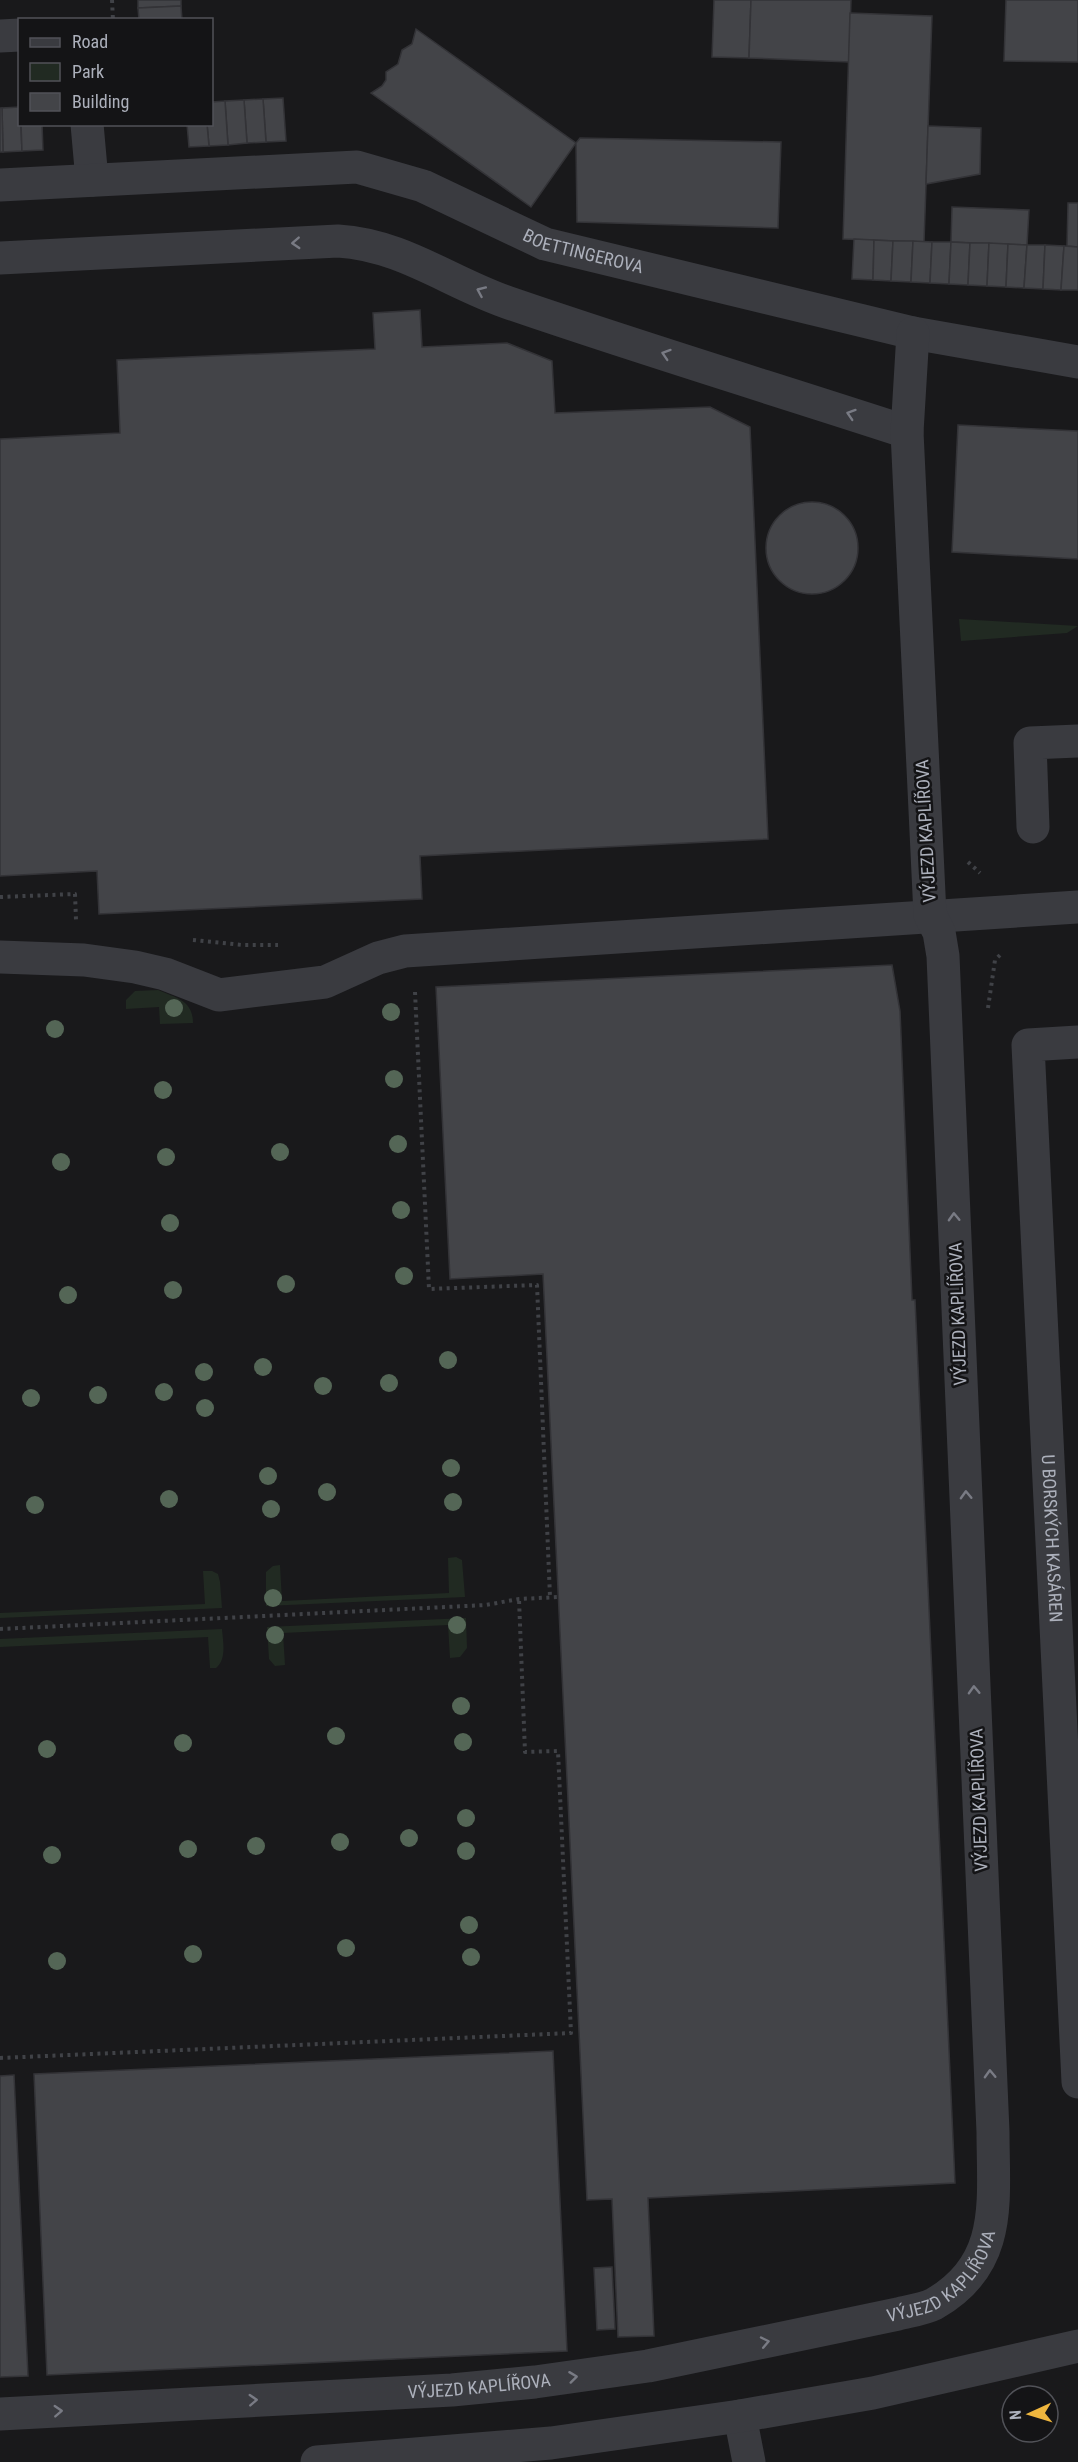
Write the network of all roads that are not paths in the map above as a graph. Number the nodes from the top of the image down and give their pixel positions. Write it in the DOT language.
graph roads {
  1 [pos="18,35"];
  2 [pos="0,36"];
  3 [pos="87,126"];
  4 [pos="92,180"];
  5 [pos="0,185"];
  6 [pos="0,258"];
  7 [pos="913,333"];
  8 [pos="1078,362"];
  9 [pos="907,432"];
  10 [pos="1078,741"];
  11 [pos="1033,827"];
  12 [pos="1078,907"];
  13 [pos="930,915"];
  14 [pos="0,957"];
  15 [pos="1078,1042"];
  16 [pos="1078,2082"];
  17 [pos="1078,2346"];
  18 [pos="0,2414"];
  19 [pos="740,2416"];
  20 [pos="317,2462"];
  21 [pos="749,2462"];
  1 -- 2 [label="street"];
  3 -- 4 [label="street"];
  4 -- 5 [label="street, BOETTINGEROVA"];
  4 -- 7 [label="street, BOETTINGEROVA"];
  9 -- 6 [label="street, one-way"];
  7 -- 8 [label="street, BOETTINGEROVA"];
  7 -- 9 [label="street, VÝJEZD KAPLÍŘOVA"];
  9 -- 13 [label="street, VÝJEZD KAPLÍŘOVA"];
  10 -- 11 [label="street"];
  12 -- 13 [label="street"];
  13 -- 14 [label="street"];
  18 -- 13 [label="street, VÝJEZD KAPLÍŘOVA, one-way"];
  15 -- 16 [label="street, U BORSKÝCH KASÁREN"];
  17 -- 19 [label="street"];
  19 -- 20 [label="street"];
  19 -- 21 [label="street"];
}
